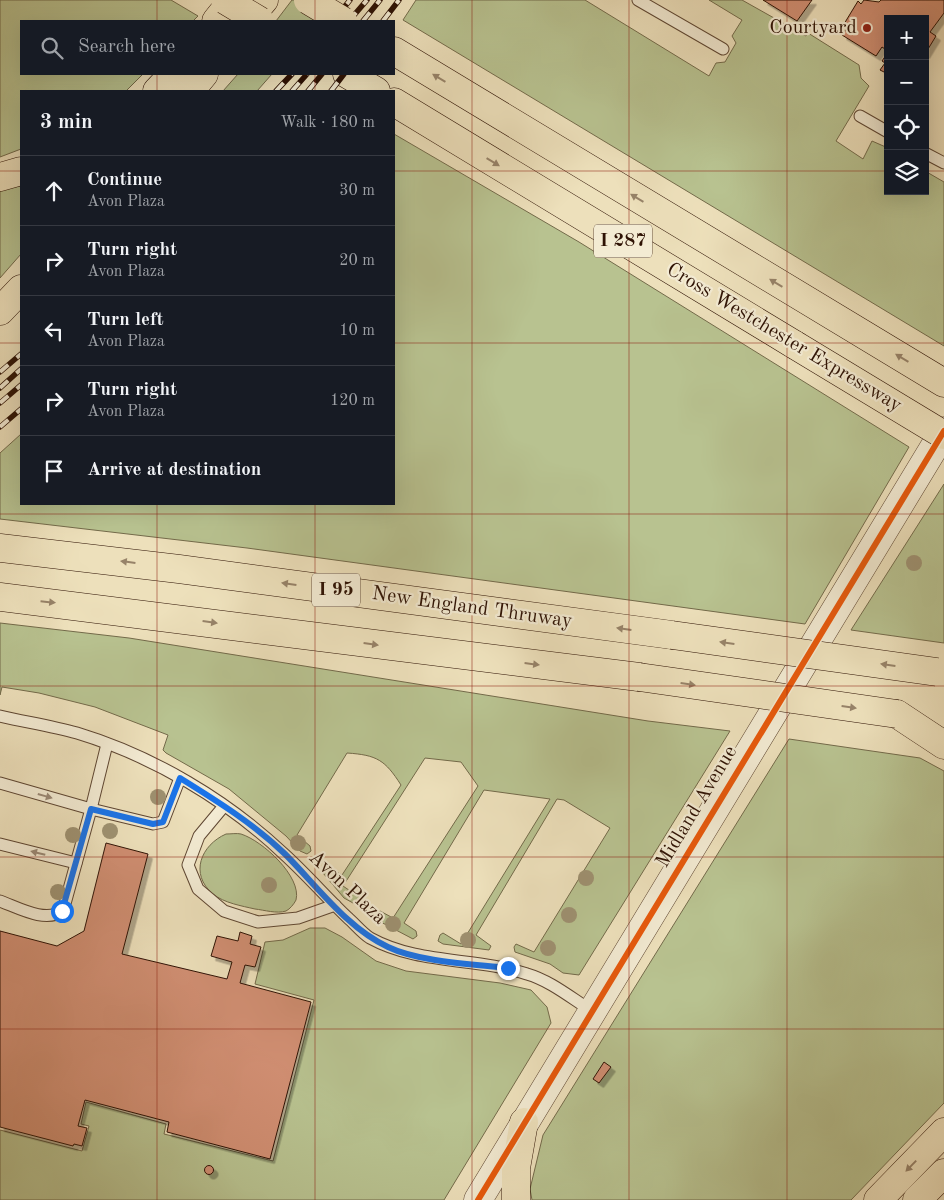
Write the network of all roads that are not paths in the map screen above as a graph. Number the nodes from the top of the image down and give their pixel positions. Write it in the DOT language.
graph roads {
  1 [pos="225,0"];
  2 [pos="233,0"];
  3 [pos="264,0"];
  4 [pos="308,0"];
  5 [pos="638,0"];
  6 [pos="217,20"];
  7 [pos="247,20"];
  8 [pos="258,20"];
  9 [pos="341,20"];
  10 [pos="723,50"];
  11 [pos="395,53"];
  12 [pos="172,75"];
  13 [pos="203,75"];
  14 [pos="349,75"];
  15 [pos="158,90"];
  16 [pos="191,90"];
  17 [pos="374,90"];
  18 [pos="395,103"];
  19 [pos="860,116"];
  20 [pos="884,130"];
  21 [pos="929,155"];
  22 [pos="944,163"];
  23 [pos="20,171"];
  24 [pos="0,177"];
  25 [pos="20,290"];
  26 [pos="0,311"];
  27 [pos="944,384"];
  28 [pos="944,433"];
  29 [pos="0,548"];
  30 [pos="0,596"];
  31 [pos="940,673"];
  32 [pos="897,714"];
  33 [pos="0,716"];
  34 [pos="944,720"];
  35 [pos="108,744"];
  36 [pos="944,745"];
  37 [pos="180,778"];
  38 [pos="0,783"];
  39 [pos="224,806"];
  40 [pos="91,809"];
  41 [pos="0,844"];
  42 [pos="76,862"];
  43 [pos="0,902"];
  44 [pos="335,905"];
  45 [pos="592,1011"];
  46 [pos="524,1122"];
  47 [pos="944,1132"];
  48 [pos="944,1173"];
  49 [pos="478,1200"];
  50 [pos="516,1200"];
  51 [pos="878,1200"];
  52 [pos="917,1200"];
  1 -- 8 [label="highway, bridge"];
  2 -- 6 [label="highway"];
  3 -- 7 [label="highway"];
  4 -- 9 [label="highway, bridge"];
  5 -- 10 [label="lane"];
  27 -- 11 [label="highway, I 287, one-way"];
  12 -- 15 [label="highway"];
  13 -- 16 [label="highway"];
  14 -- 17 [label="highway"];
  18 -- 28 [label="highway, Cross Westchester Expressway / I 287, one-way, bridge"];
  19 -- 20 [label="lane"];
  21 -- 22 [label="lane"];
  23 -- 24 [label="highway"];
  25 -- 26 [label="highway"];
  28 -- 45 [label="street, Midland Avenue"];
  31 -- 29 [label="highway, New England Thruway / I 95, one-way, bridge"];
  30 -- 32 [label="highway, I 95, one-way, bridge"];
  32 -- 34 [label="highway, I 95"];
  32 -- 36 [label="highway"];
  33 -- 35 [label="lane, Avon Plaza"];
  35 -- 37 [label="lane, Avon Plaza"];
  35 -- 40 [label="lane"];
  37 -- 39 [label="lane, Avon Plaza"];
  37 -- 40 [label="lane"];
  38 -- 40 [label="lane, one-way"];
  39 -- 44 [label="lane, Avon Plaza"];
  39 -- 44 [label="lane"];
  40 -- 42 [label="lane"];
  42 -- 41 [label="lane, one-way"];
  42 -- 43 [label="lane"];
  44 -- 45 [label="lane, Avon Plaza"];
  45 -- 46 [label="street, Midland Avenue"];
  46 -- 49 [label="street, Midland Avenue"];
  46 -- 50 [label="highway"];
  47 -- 51 [label="highway, one-way"];
  48 -- 52 [label="highway"];
}
